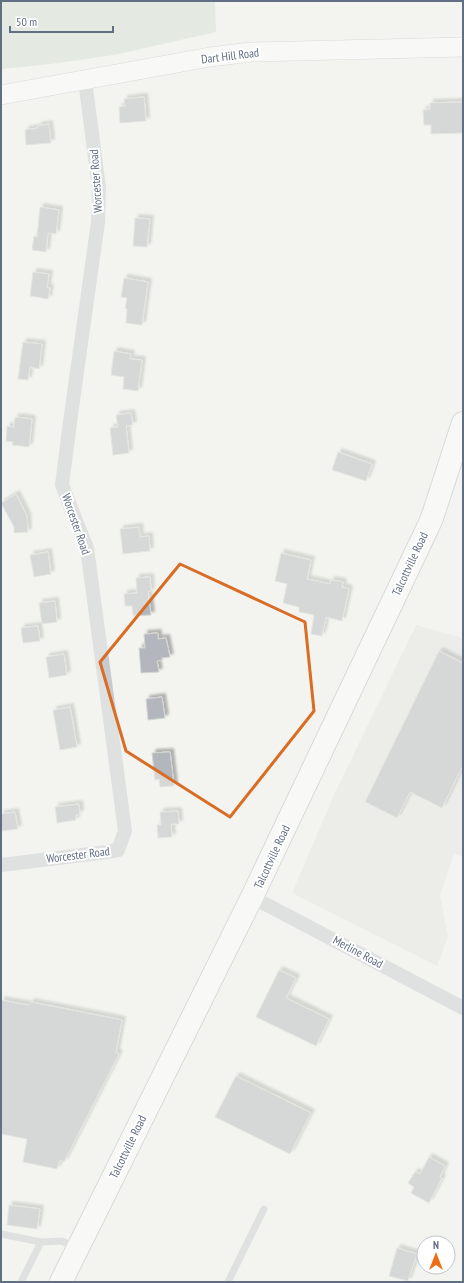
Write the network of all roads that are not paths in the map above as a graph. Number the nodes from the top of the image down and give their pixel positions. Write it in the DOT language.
graph roads {
  1 [pos="463,47"];
  2 [pos="86,80"];
  3 [pos="1,95"];
  4 [pos="463,423"];
  5 [pos="1,865"];
  6 [pos="252,897"];
  7 [pos="463,1008"];
  8 [pos="264,1209"];
  9 [pos="1,1234"];
  10 [pos="41,1242"];
  11 [pos="77,1248"];
  12 [pos="21,1282"];
  13 [pos="60,1282"];
  14 [pos="228,1282"];
  1 -- 2 [label="main road, Dart Hill Road"];
  2 -- 3 [label="main road, Dart Hill Road"];
  2 -- 5 [label="street, Worcester Road"];
  4 -- 6 [label="main road, Talcottville Road"];
  6 -- 7 [label="street, Merline Road"];
  6 -- 11 [label="main road, Talcottville Road"];
  8 -- 14 [label="lane"];
  9 -- 10 [label="lane"];
  10 -- 11 [label="lane"];
  10 -- 12 [label="lane"];
  11 -- 13 [label="main road, Talcottville Road"];
}
